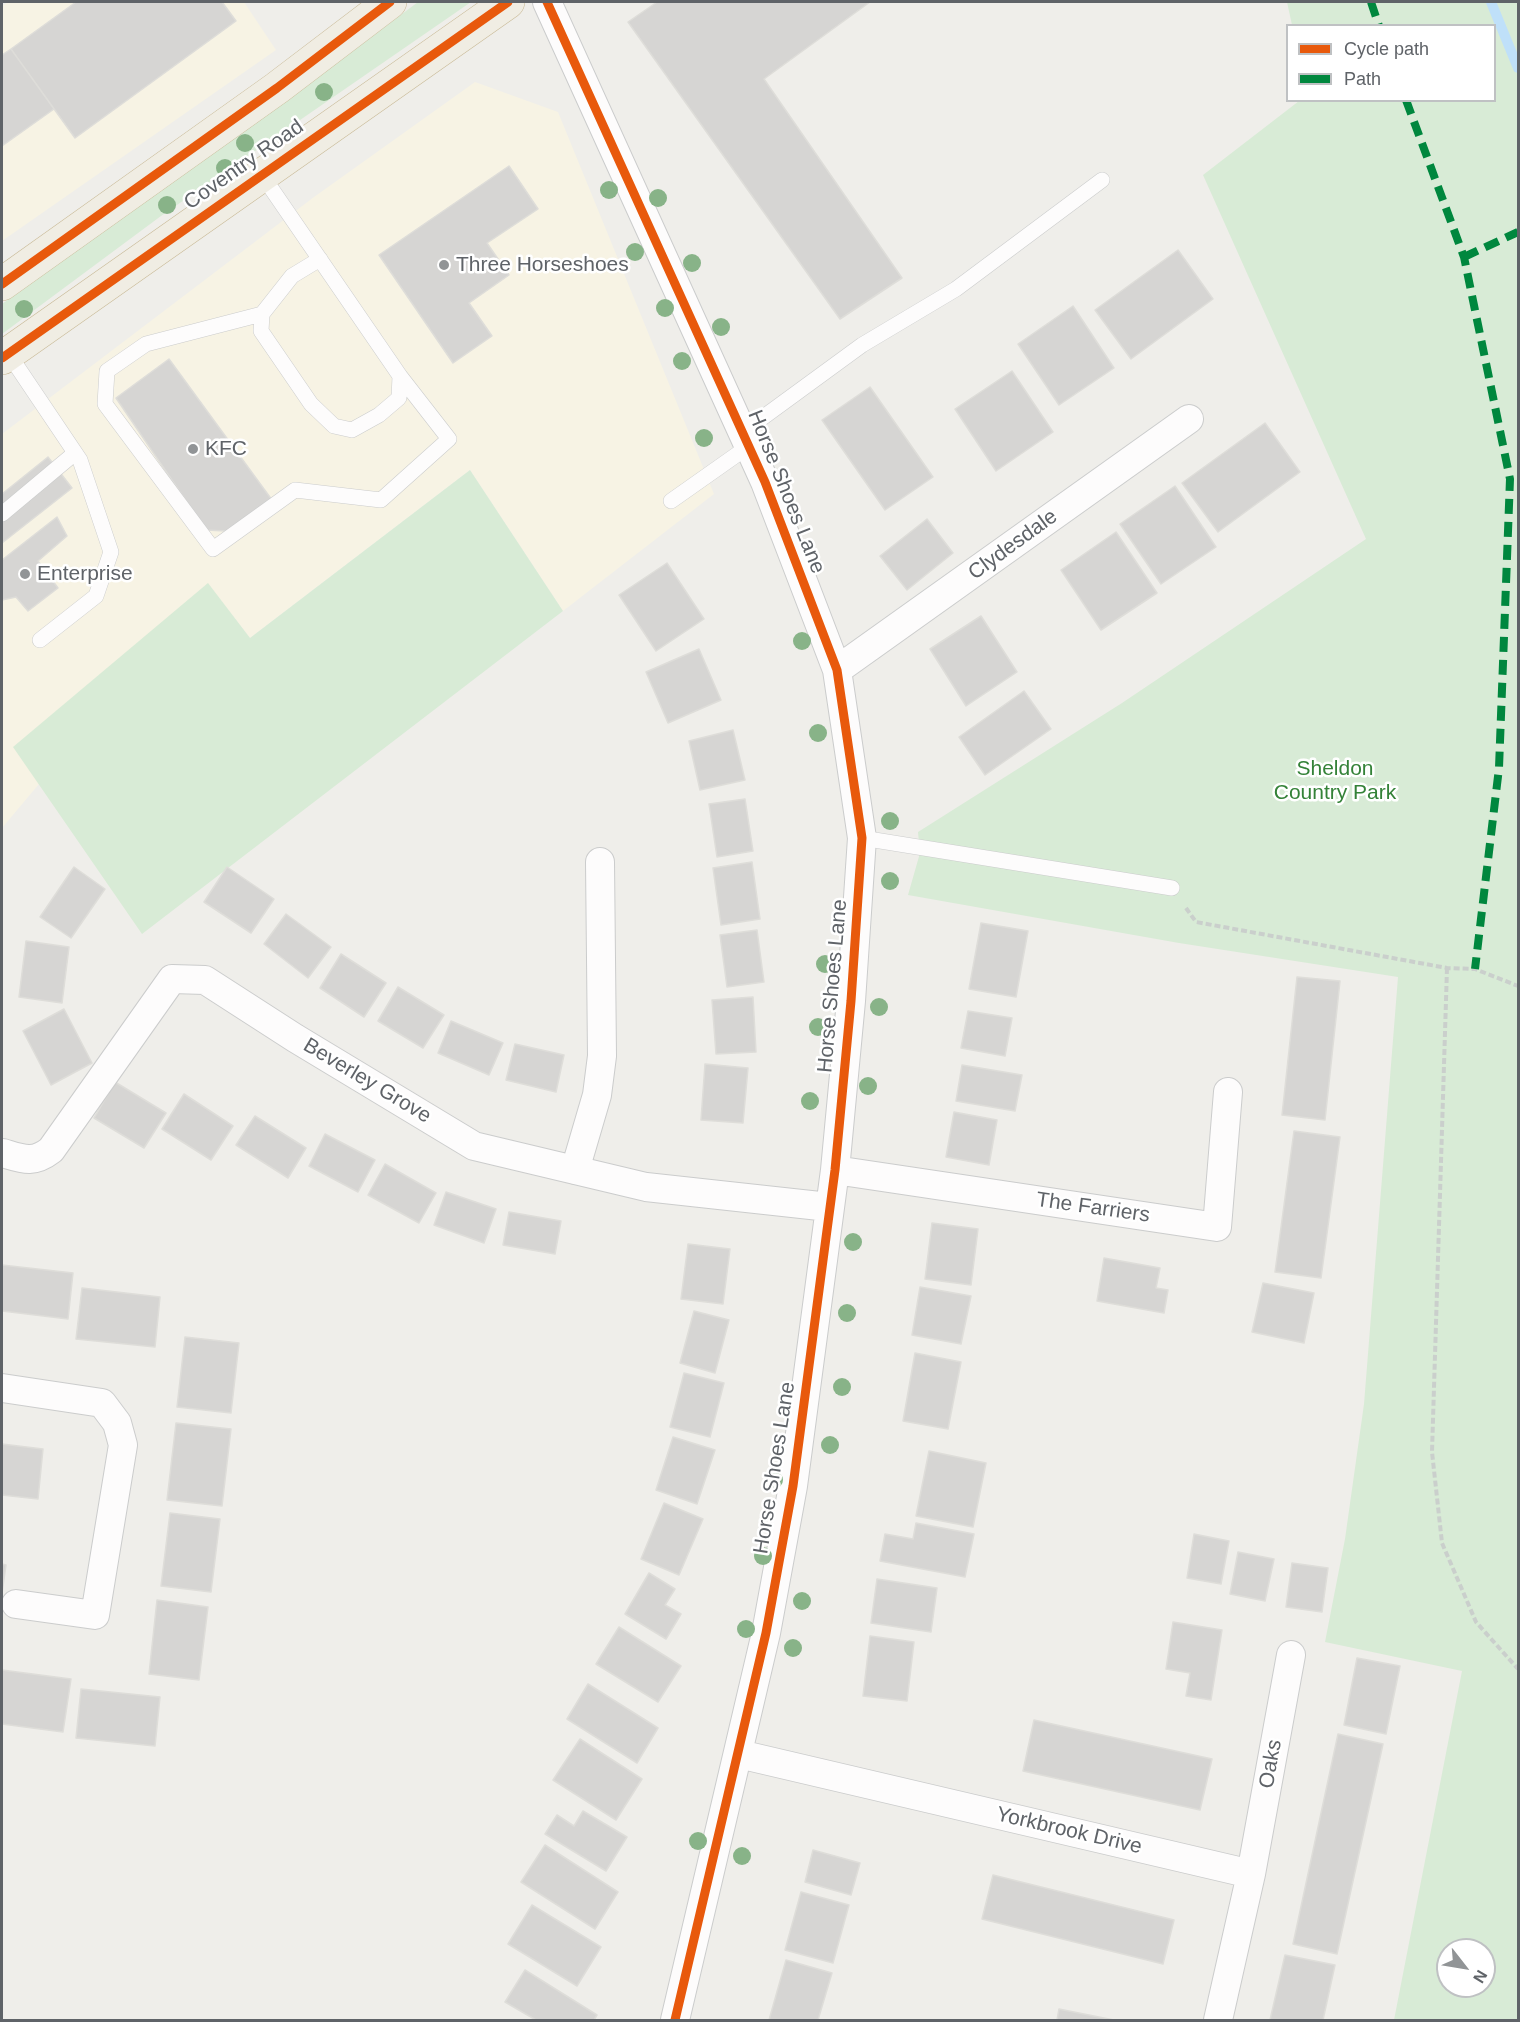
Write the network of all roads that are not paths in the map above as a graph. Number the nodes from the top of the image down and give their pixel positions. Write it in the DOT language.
graph roads {
  1 [pos="390,2"];
  2 [pos="508,2"];
  3 [pos="547,2"];
  4 [pos="262,175"];
  5 [pos="1102,180"];
  6 [pos="320,259"];
  7 [pos="2,284"];
  8 [pos="262,314"];
  9 [pos="5,356"];
  10 [pos="400,376"];
  11 [pos="1189,419"];
  12 [pos="746,439"];
  13 [pos="75,453"];
  14 [pos="671,501"];
  15 [pos="2,514"];
  16 [pos="40,640"];
  17 [pos="837,670"];
  18 [pos="862,838"];
  19 [pos="600,862"];
  20 [pos="1172,888"];
  21 [pos="1228,1092"];
  22 [pos="3,1153"];
  23 [pos="575,1170"];
  24 [pos="835,1170"];
  25 [pos="829,1208"];
  26 [pos="2,1388"];
  27 [pos="15,1604"];
  28 [pos="1291,1655"];
  29 [pos="739,1754"];
  30 [pos="1251,1874"];
  31 [pos="675,2020"];
  32 [pos="1218,2020"];
  1 -- 7 [label="highway, Coventry Road"];
  2 -- 4 [label="highway, Coventry Road"];
  3 -- 12 [label="street, Horse Shoes Lane"];
  4 -- 6 [label="lane"];
  4 -- 9 [label="highway, Coventry Road"];
  5 -- 12 [label="lane"];
  6 -- 8 [label="lane"];
  6 -- 10 [label="lane"];
  8 -- 10 [label="lane"];
  8 -- 10 [label="lane"];
  9 -- 13 [label="lane"];
  11 -- 17 [label="street, Clydesdale"];
  12 -- 14 [label="lane"];
  12 -- 17 [label="street, Horse Shoes Lane"];
  13 -- 15 [label="lane"];
  13 -- 16 [label="lane"];
  17 -- 18 [label="street, Horse Shoes Lane"];
  18 -- 20 [label="lane"];
  18 -- 24 [label="street, Horse Shoes Lane"];
  19 -- 23 [label="street"];
  21 -- 24 [label="street, The Farriers"];
  22 -- 23 [label="street, Beverley Grove"];
  23 -- 25 [label="street, Beverley Grove"];
  24 -- 25 [label="street, Horse Shoes Lane"];
  25 -- 29 [label="street, Horse Shoes Lane"];
  26 -- 27 [label="street"];
  28 -- 30 [label="street, Oaks"];
  29 -- 30 [label="street, Yorkbrook Drive"];
  29 -- 31 [label="street, Horse Shoes Lane"];
  30 -- 32 [label="street"];
}
